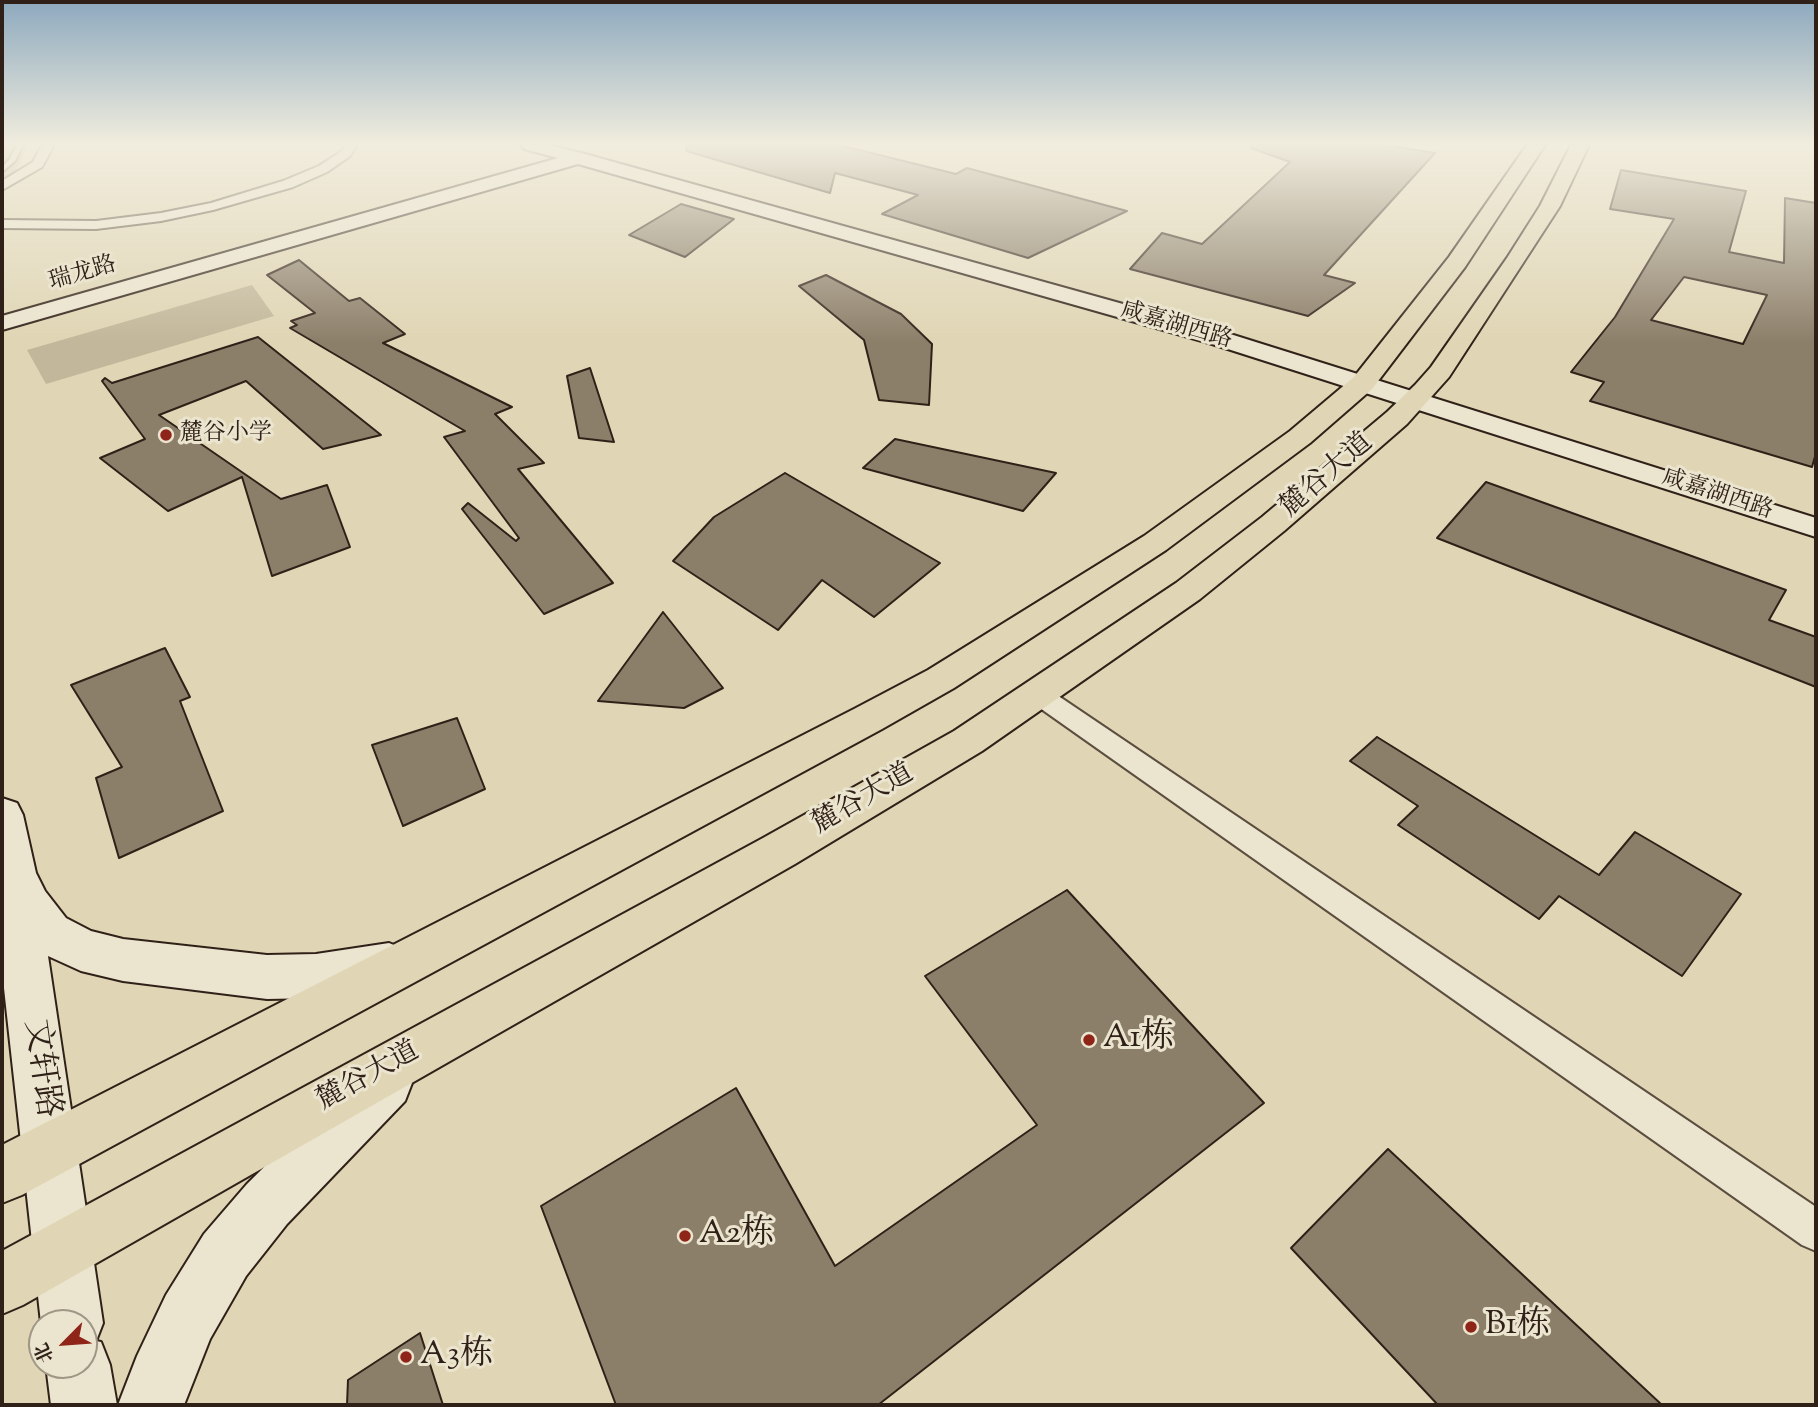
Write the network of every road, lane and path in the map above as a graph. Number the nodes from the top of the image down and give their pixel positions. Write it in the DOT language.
graph roads {
  1 [pos="185,211"];
  2 [pos="402,211"];
  3 [pos="784,211"];
  4 [pos="1492,211"];
  5 [pos="1547,211"];
  6 [pos="2,224"];
  7 [pos="2,320"];
  8 [pos="1367,378"];
  9 [pos="1420,395"];
  10 [pos="1816,514"];
  11 [pos="1816,528"];
  12 [pos="1039,695"];
  13 [pos="7,839"];
  14 [pos="402,964"];
  15 [pos="428,1045"];
  16 [pos="50,1150"];
  17 [pos="2,1175"];
  18 [pos="1816,1231"];
  19 [pos="63,1249"];
  20 [pos="2,1284"];
  21 [pos="70,1309"];
  22 [pos="80,1379"];
  23 [pos="84,1405"];
  24 [pos="151,1405"];
  1 -- 6 [label="street"];
  2 -- 7 [label="main road, 瑞龙路"];
  3 -- 8 [label="main road, 咸嘉湖西路"];
  4 -- 8 [label="main road, 麓谷大道"];
  5 -- 9 [label="main road, 麓谷大道"];
  8 -- 9 [label="main road, 咸嘉湖西路"];
  8 -- 14 [label="main road, 麓谷大道"];
  9 -- 10 [label="main road, 咸嘉湖西路"];
  9 -- 11 [label="main road, 咸嘉湖西路"];
  9 -- 12 [label="main road, 麓谷大道"];
  12 -- 15 [label="main road, 麓谷大道"];
  12 -- 18 [label="street"];
  13 -- 14 [label="main road"];
  13 -- 16 [label="main road, 文轩路"];
  14 -- 16 [label="main road, 麓谷大道"];
  15 -- 19 [label="main road, 麓谷大道"];
  15 -- 24 [label="main road"];
  16 -- 17 [label="main road, 麓谷大道"];
  16 -- 19 [label="main road, 文轩路"];
  19 -- 20 [label="main road, 麓谷大道"];
  19 -- 21 [label="main road, 文轩路"];
  22 -- 23 [label="main road"];
}
